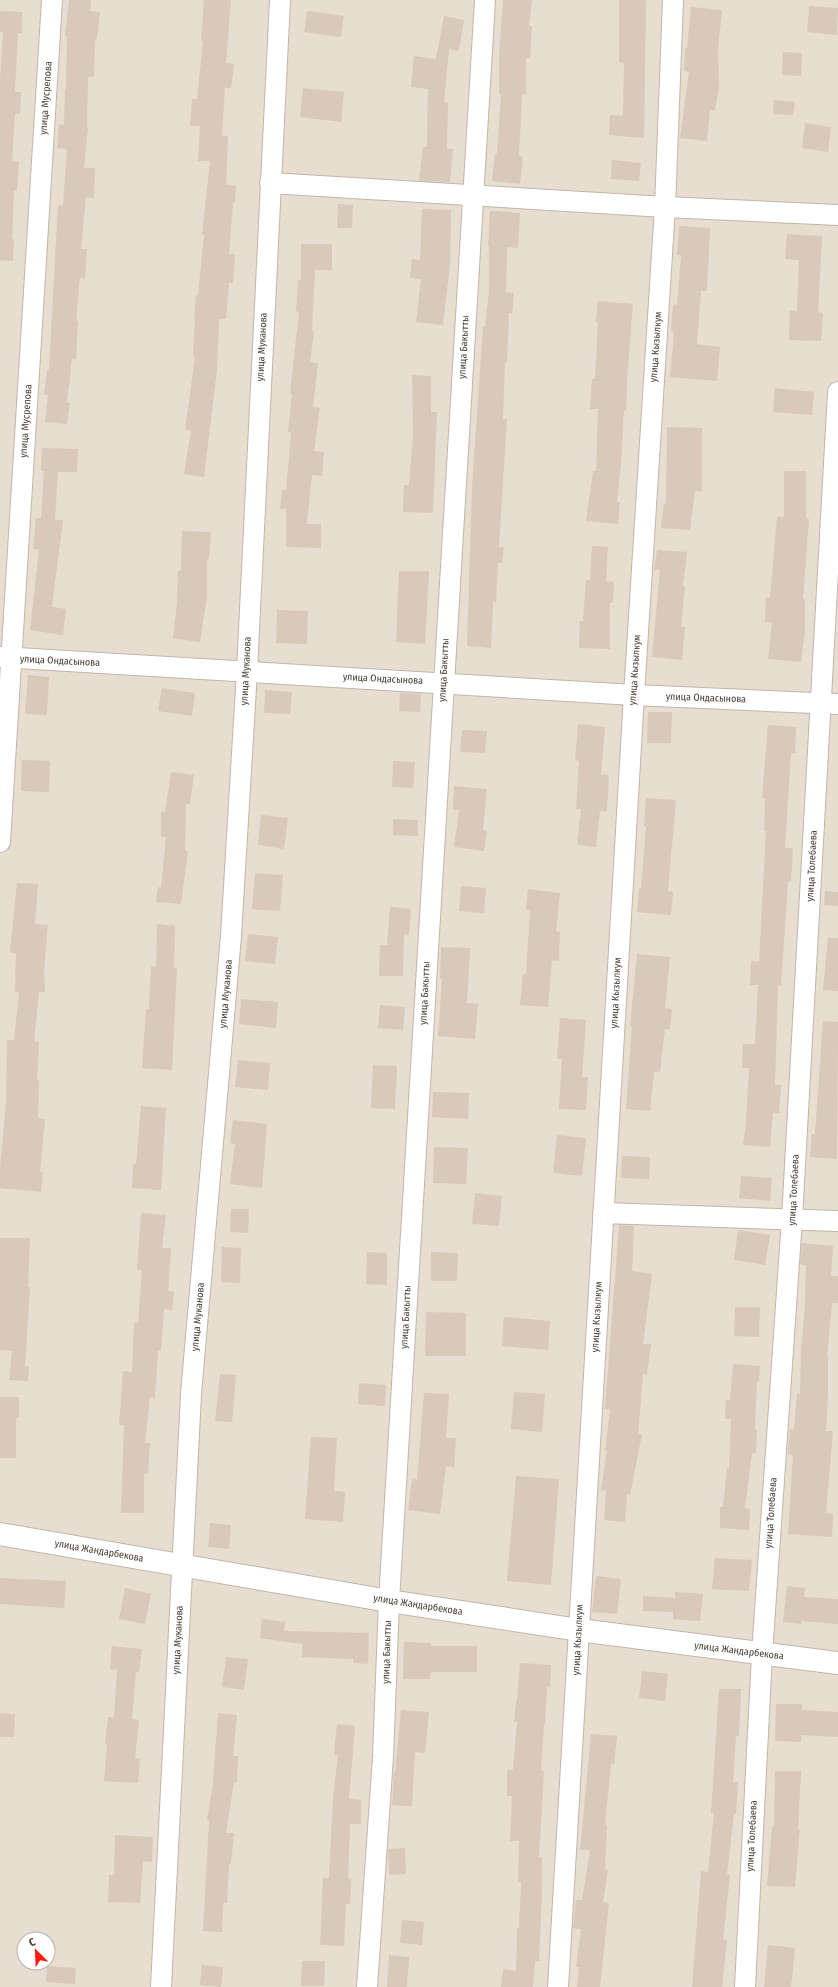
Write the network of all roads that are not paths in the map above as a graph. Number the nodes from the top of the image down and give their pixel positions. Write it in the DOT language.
graph roads {
  1 [pos="52,0"];
  2 [pos="280,0"];
  3 [pos="485,0"];
  4 [pos="673,0"];
  5 [pos="270,183"];
  6 [pos="473,195"];
  7 [pos="665,207"];
  8 [pos="838,215"];
  9 [pos="838,392"];
  10 [pos="6,658"];
  11 [pos="246,671"];
  12 [pos="444,683"];
  13 [pos="634,695"];
  14 [pos="829,703"];
  15 [pos="0,842"];
  16 [pos="603,1213"];
  17 [pos="792,1219"];
  18 [pos="838,1221"];
  19 [pos="0,1534"];
  20 [pos="182,1565"];
  21 [pos="389,1601"];
  22 [pos="579,1630"];
  23 [pos="762,1654"];
  24 [pos="838,1663"];
  25 [pos="160,1987"];
  26 [pos="366,1987"];
  27 [pos="558,1987"];
  28 [pos="745,1987"];
  1 -- 10 [label="street, улица Мусрепова"];
  2 -- 5 [label="street, улица Муканова"];
  3 -- 6 [label="street, улица Бакытты"];
  4 -- 7 [label="street, улица Кызылкум"];
  5 -- 6 [label="street"];
  5 -- 11 [label="street, улица Муканова"];
  6 -- 7 [label="street"];
  6 -- 12 [label="street, улица Бакытты"];
  7 -- 8 [label="street"];
  7 -- 13 [label="street, улица Кызылкум"];
  9 -- 14 [label="street, улица Толебаева"];
  10 -- 11 [label="street, улица Ондасынова"];
  10 -- 15 [label="street, улица Мусрепова"];
  11 -- 12 [label="street, улица Ондасынова"];
  11 -- 20 [label="street, улица Муканова"];
  12 -- 13 [label="street, улица Ондасынова"];
  12 -- 21 [label="street, улица Бакытты"];
  13 -- 14 [label="street, улица Ондасынова"];
  13 -- 16 [label="street, улица Кызылкум"];
  14 -- 17 [label="street, улица Толебаева"];
  16 -- 17 [label="street"];
  16 -- 22 [label="street, улица Кызылкум"];
  17 -- 18 [label="street"];
  17 -- 23 [label="street, улица Толебаева"];
  19 -- 20 [label="street, улица Жандарбекова"];
  20 -- 21 [label="street, улица Жандарбекова"];
  20 -- 25 [label="street, улица Муканова"];
  21 -- 22 [label="street, улица Жандарбекова"];
  21 -- 26 [label="street, улица Бакытты"];
  22 -- 23 [label="street, улица Жандарбекова"];
  22 -- 27 [label="street, улица Кызылкум"];
  23 -- 24 [label="street, улица Жандарбекова"];
  23 -- 28 [label="street, улица Толебаева"];
}
